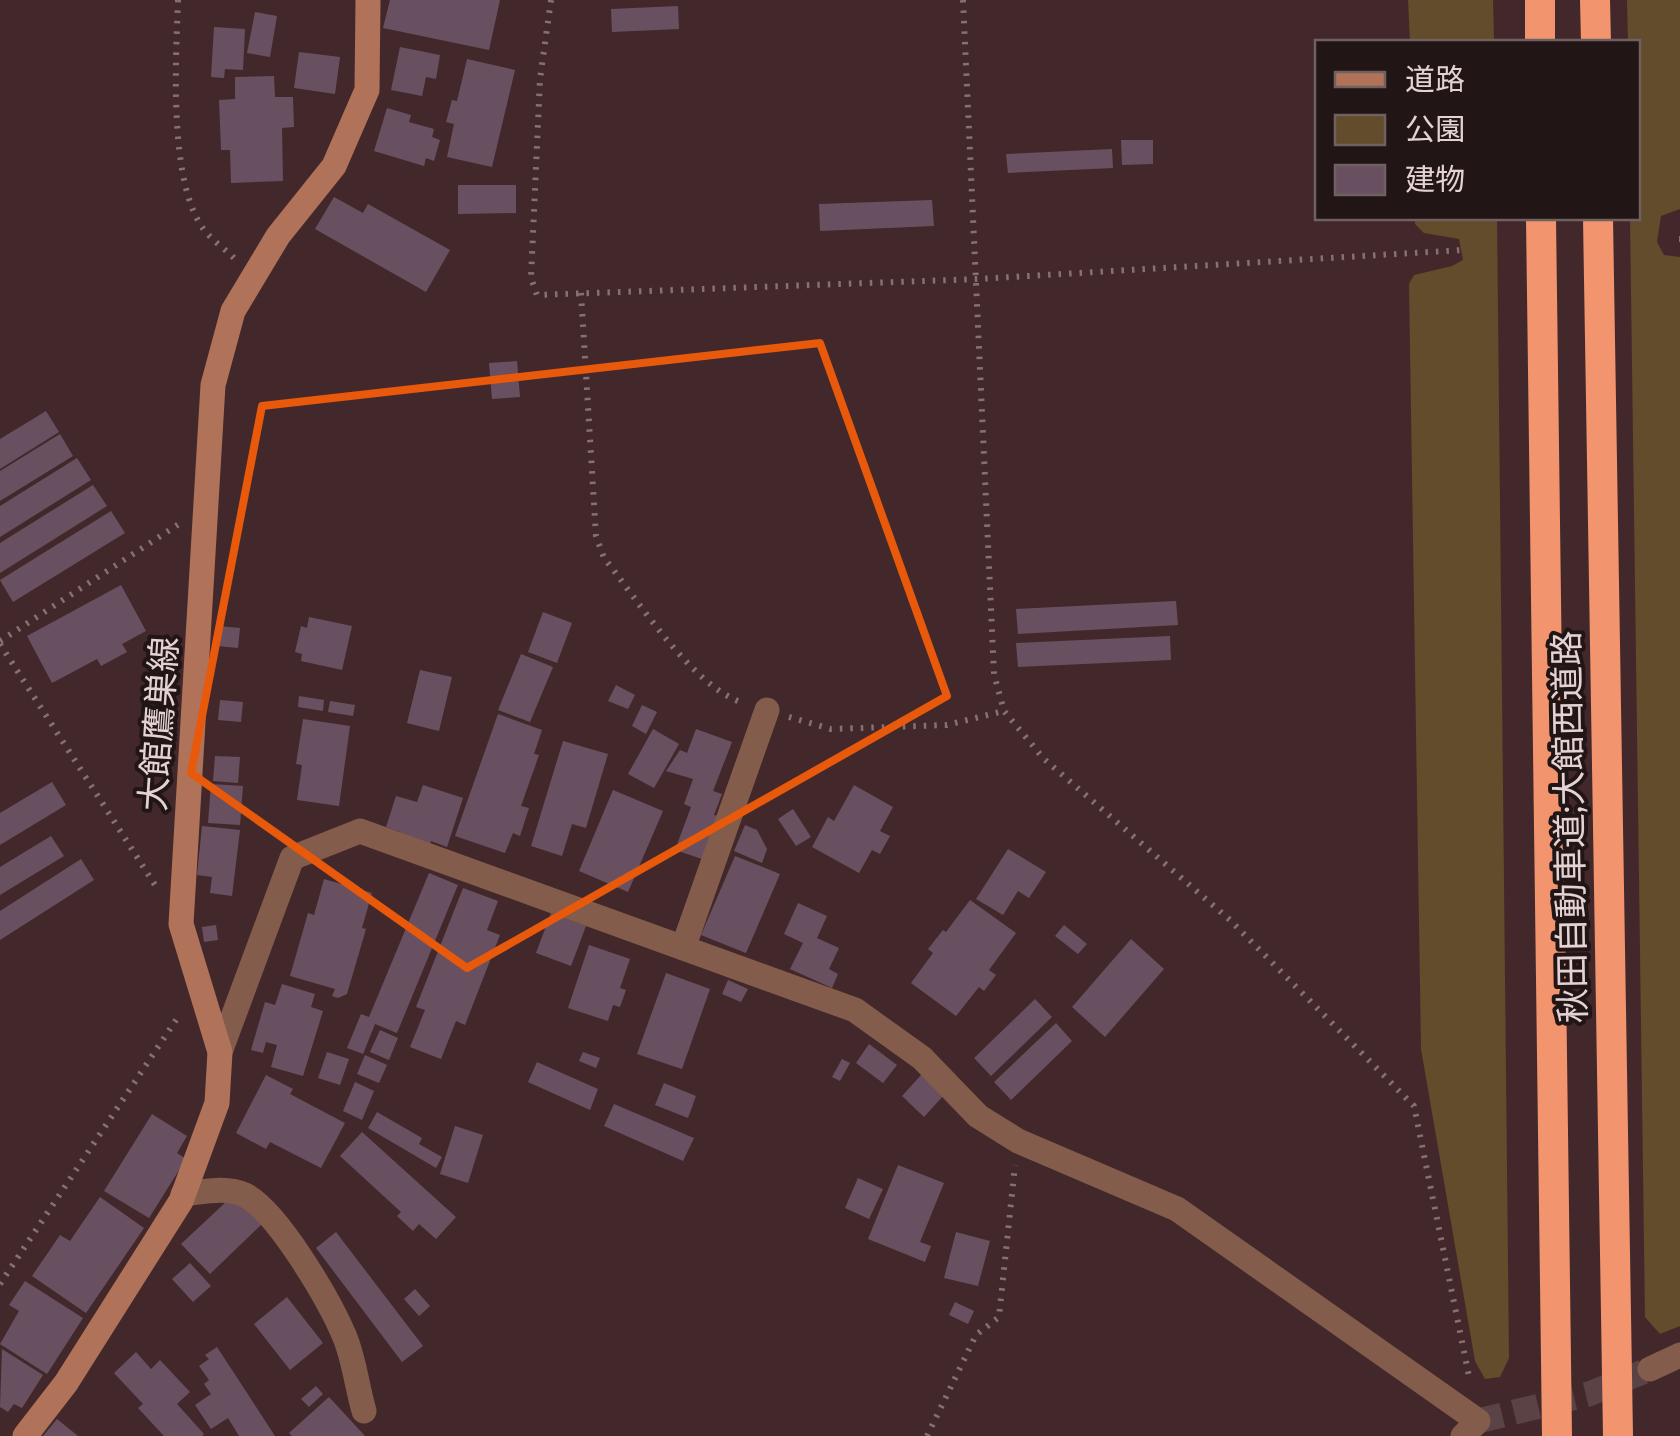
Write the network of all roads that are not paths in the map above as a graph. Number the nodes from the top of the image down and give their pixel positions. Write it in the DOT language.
graph roads {
  1 [pos="368,0"];
  2 [pos="1540,0"];
  3 [pos="1595,0"];
  4 [pos="1540,40"];
  5 [pos="1596,40"];
  6 [pos="1541,220"];
  7 [pos="1598,220"];
  8 [pos="767,710"];
  9 [pos="684,948"];
  10 [pos="220,1052"];
  11 [pos="183,1194"];
  12 [pos="1680,1355"];
  13 [pos="1650,1368"];
  14 [pos="364,1411"];
  15 [pos="1471,1429"];
  16 [pos="26,1436"];
  17 [pos="1557,1436"];
  18 [pos="1618,1436"];
  1 -- 10 [label="main road, 大館鷹巣線"];
  2 -- 4 [label="highway"];
  3 -- 5 [label="highway"];
  6 -- 17 [label="highway, 秋田自動車道;大館西道路"];
  7 -- 18 [label="highway, 秋田自動車道;大館西道路"];
  8 -- 9 [label="street"];
  9 -- 10 [label="street"];
  9 -- 15 [label="street"];
  10 -- 11 [label="main road, 大館鷹巣線"];
  11 -- 14 [label="street"];
  11 -- 16 [label="main road, 大館鷹巣線"];
  12 -- 13 [label="street"];
}
